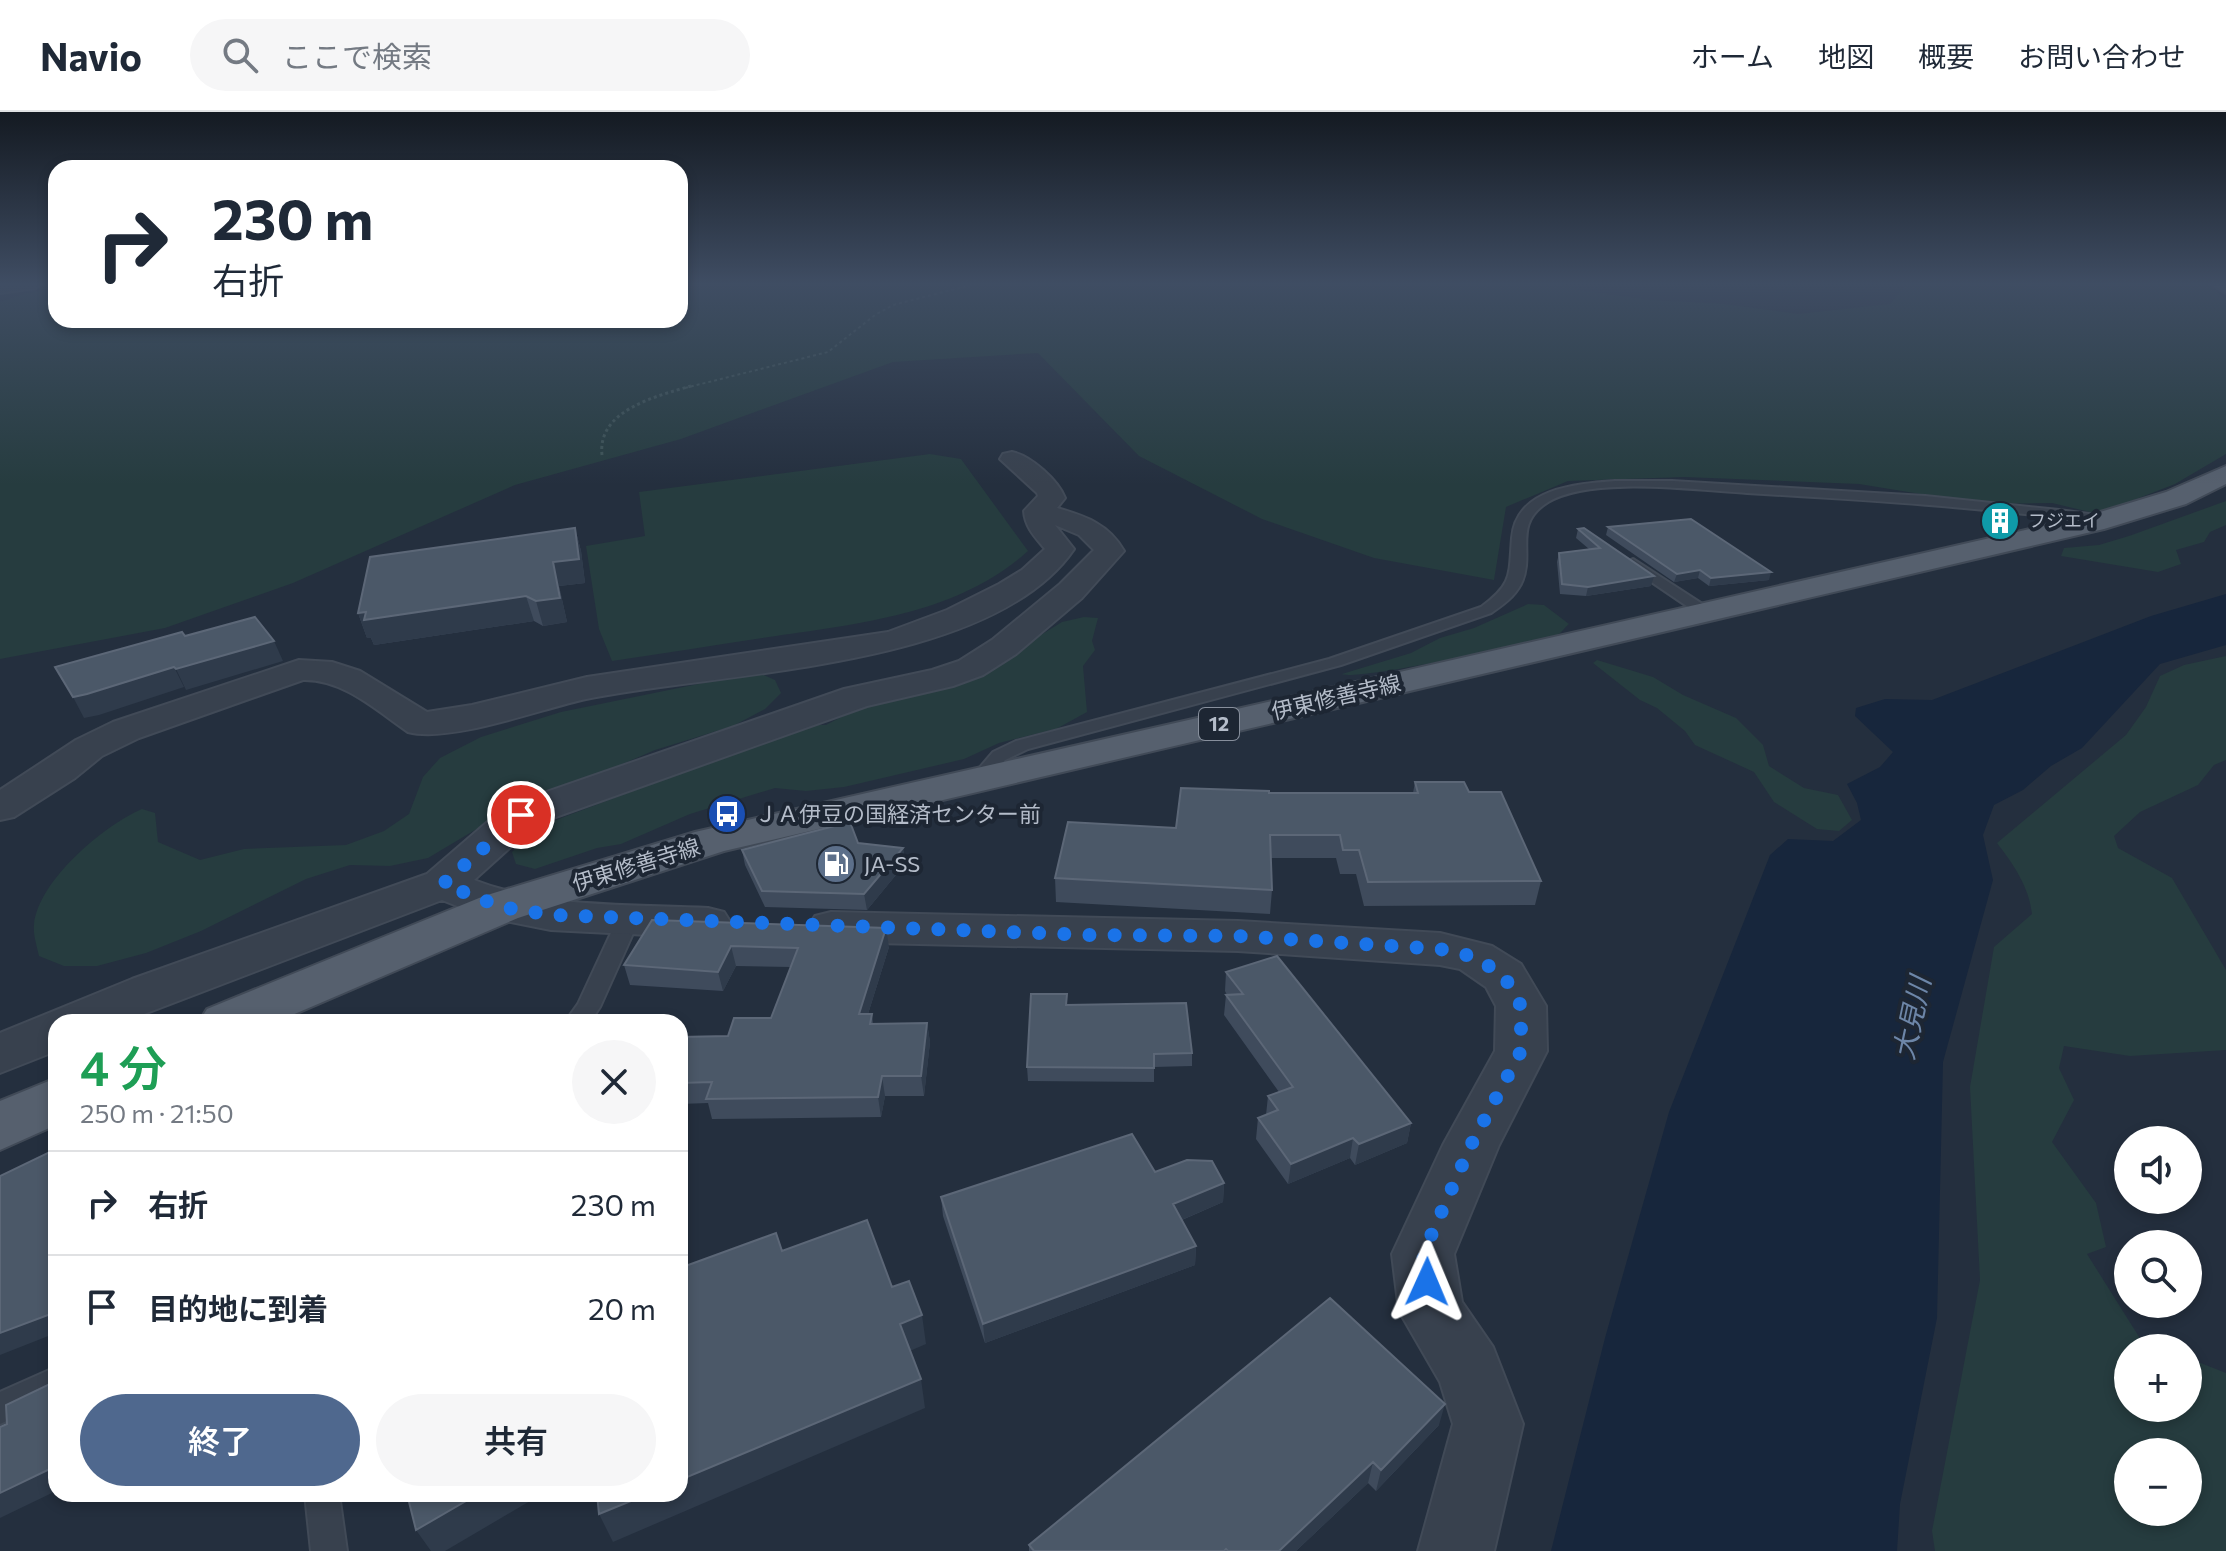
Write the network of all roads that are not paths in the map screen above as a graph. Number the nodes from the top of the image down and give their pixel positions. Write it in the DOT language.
graph roads {
  1 [pos="1012,459"];
  2 [pos="2226,474"];
  3 [pos="1038,511"];
  4 [pos="2104,520"];
  5 [pos="1616,551"];
  6 [pos="1705,612"];
  7 [pos="979,779"];
  8 [pos="0,808"];
  9 [pos="443,884"];
  10 [pos="501,907"];
  11 [pos="628,920"];
  12 [pos="94,1014"];
  13 [pos="245,1014"];
  14 [pos="583,1014"];
  15 [pos="48,1033"];
  16 [pos="0,1054"];
  17 [pos="48,1104"];
  18 [pos="0,1127"];
  19 [pos="48,1386"];
  20 [pos="0,1408"];
  21 [pos="323,1502"];
  22 [pos="329,1551"];
  23 [pos="1456,1551"];
  1 -- 3 [label="street"];
  2 -- 4 [label="main road, 伊東修善寺線 / 12"];
  3 -- 8 [label="street"];
  3 -- 9 [label="street"];
  4 -- 6 [label="main road, 伊東修善寺線 / 12"];
  4 -- 7 [label="lane"];
  5 -- 6 [label="lane"];
  6 -- 7 [label="main road, 伊東修善寺線 / 12"];
  7 -- 10 [label="main road, 伊東修善寺線 / 12"];
  9 -- 10 [label="street"];
  9 -- 12 [label="street"];
  10 -- 11 [label="street"];
  10 -- 13 [label="main road, 伊東修善寺線 / 12"];
  11 -- 14 [label="lane"];
  11 -- 23 [label="street"];
  15 -- 16 [label="street"];
  17 -- 18 [label="main road"];
  19 -- 20 [label="lane"];
  21 -- 22 [label="lane"];
}
